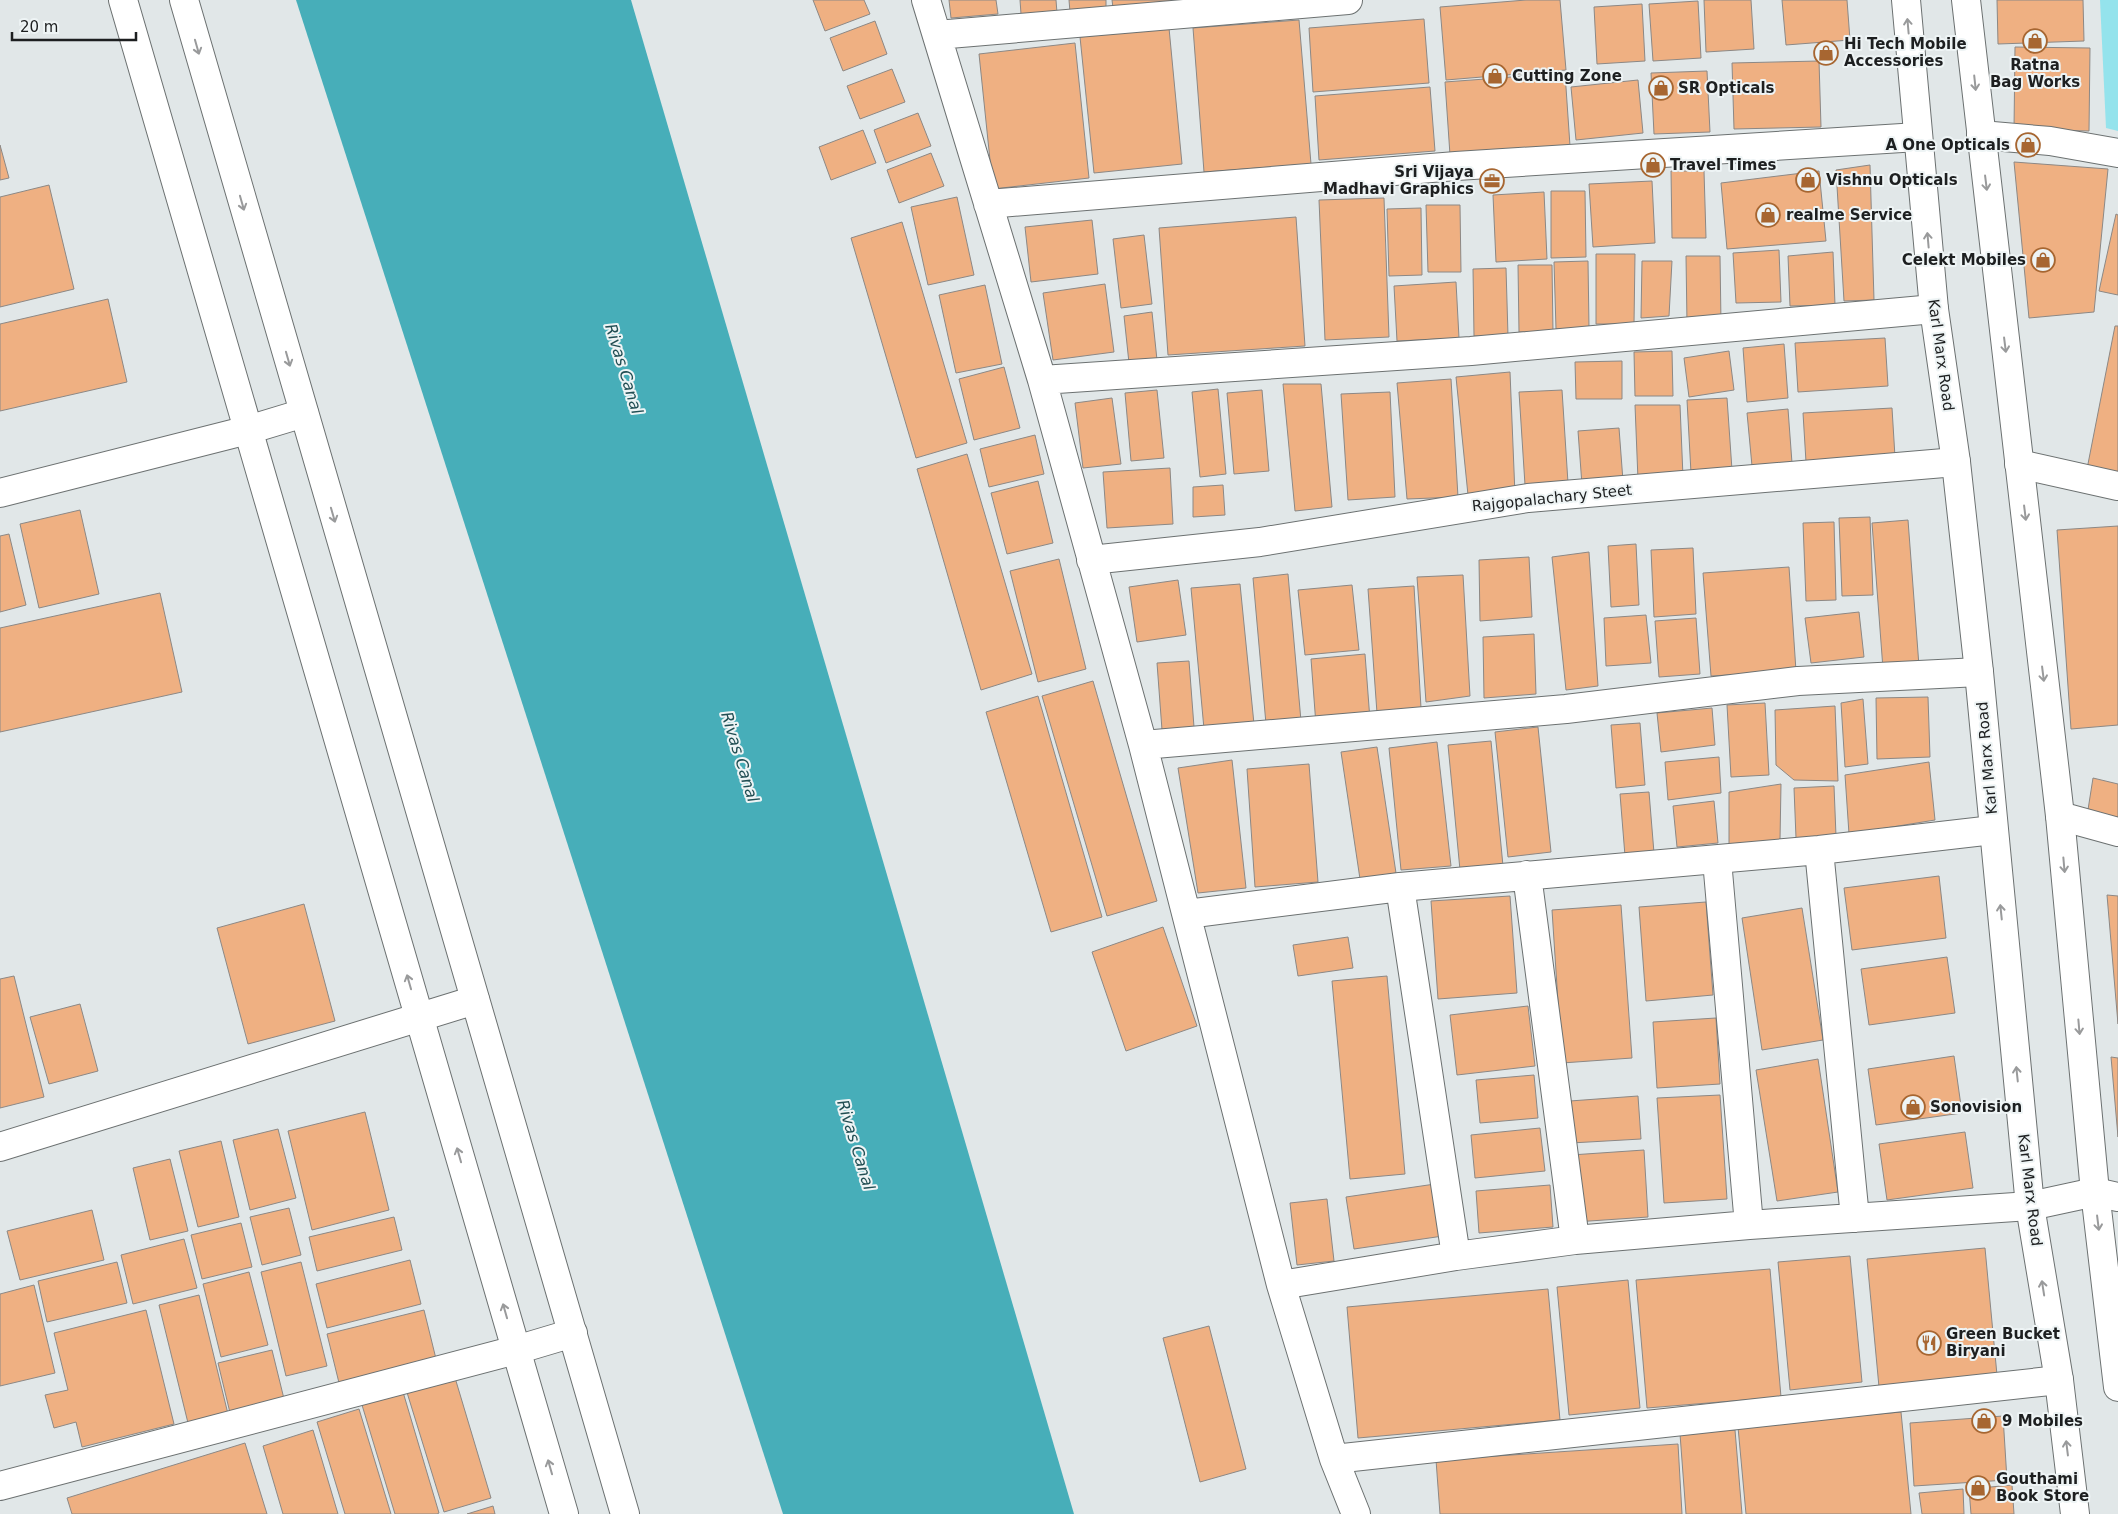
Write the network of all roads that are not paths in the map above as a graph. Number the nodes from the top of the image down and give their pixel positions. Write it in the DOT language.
graph roads {
  1 [pos="122,0"];
  2 [pos="184,0"];
  3 [pos="926,0"];
  4 [pos="1348,0"];
  5 [pos="1906,0"];
  6 [pos="1966,0"];
  7 [pos="937,35"];
  8 [pos="1981,135"];
  9 [pos="1918,137"];
  10 [pos="2118,153"];
  11 [pos="988,204"];
  12 [pos="1934,309"];
  13 [pos="1042,380"];
  14 [pos="304,413"];
  15 [pos="248,430"];
  16 [pos="1956,462"];
  17 [pos="2019,464"];
  18 [pos="2118,486"];
  19 [pos="0,493"];
  20 [pos="1091,560"];
  21 [pos="1979,672"];
  22 [pos="1143,745"];
  23 [pos="2060,816"];
  24 [pos="1993,830"];
  25 [pos="2118,832"];
  26 [pos="1819,850"];
  27 [pos="1717,860"];
  28 [pos="1527,875"];
  29 [pos="1400,887"];
  30 [pos="1187,914"];
  31 [pos="475,1000"];
  32 [pos="419,1017"];
  33 [pos="0,1147"];
  34 [pos="2106,1195"];
  35 [pos="2030,1206"];
  36 [pos="1855,1218"];
  37 [pos="1748,1225"];
  38 [pos="1574,1240"];
  39 [pos="1456,1256"];
  40 [pos="1281,1285"];
  41 [pos="573,1333"];
  42 [pos="516,1350"];
  43 [pos="2059,1380"];
  44 [pos="2118,1387"];
  45 [pos="1334,1459"];
  46 [pos="0,1486"];
  47 [pos="564,1514"];
  48 [pos="625,1514"];
  49 [pos="1356,1514"];
  50 [pos="2075,1514"];
  1 -- 15 [label="street"];
  2 -- 14 [label="street, one-way"];
  3 -- 7 [label="street"];
  4 -- 7 [label="street"];
  9 -- 5 [label="street, Karl Marx Road, one-way"];
  6 -- 8 [label="street, one-way"];
  7 -- 11 [label="street"];
  8 -- 10 [label="street"];
  8 -- 17 [label="street, one-way"];
  9 -- 11 [label="street"];
  12 -- 9 [label="street, Karl Marx Road, one-way"];
  11 -- 13 [label="street"];
  12 -- 13 [label="street"];
  12 -- 16 [label="street, Karl Marx Road"];
  13 -- 20 [label="street"];
  14 -- 15 [label="street"];
  14 -- 31 [label="street, one-way"];
  15 -- 19 [label="street"];
  32 -- 15 [label="street, one-way"];
  16 -- 20 [label="street, Rajgopalachary Steet"];
  16 -- 21 [label="street, Karl Marx Road"];
  17 -- 18 [label="street"];
  17 -- 23 [label="street, one-way"];
  20 -- 22 [label="street"];
  21 -- 22 [label="street"];
  21 -- 24 [label="street, Karl Marx Road"];
  22 -- 30 [label="street"];
  23 -- 25 [label="street"];
  23 -- 34 [label="street, one-way"];
  24 -- 26 [label="street"];
  35 -- 24 [label="street, Karl Marx Road, one-way"];
  26 -- 27 [label="street"];
  26 -- 36 [label="street"];
  27 -- 28 [label="street"];
  27 -- 37 [label="street"];
  28 -- 29 [label="street"];
  28 -- 38 [label="street"];
  29 -- 30 [label="street"];
  29 -- 39 [label="street"];
  30 -- 40 [label="street"];
  31 -- 32 [label="street"];
  31 -- 41 [label="street"];
  32 -- 33 [label="street"];
  42 -- 32 [label="street, one-way"];
  34 -- 35 [label="street"];
  34 -- 44 [label="street, one-way"];
  35 -- 36 [label="street"];
  43 -- 35 [label="street, Karl Marx Road, one-way"];
  36 -- 37 [label="street"];
  37 -- 38 [label="street"];
  38 -- 39 [label="street"];
  39 -- 40 [label="street"];
  40 -- 45 [label="street"];
  41 -- 42 [label="street"];
  41 -- 48 [label="street"];
  42 -- 46 [label="street"];
  47 -- 42 [label="street, one-way"];
  43 -- 45 [label="street"];
  50 -- 43 [label="street, Karl Marx Road, one-way"];
  45 -- 49 [label="street"];
}
